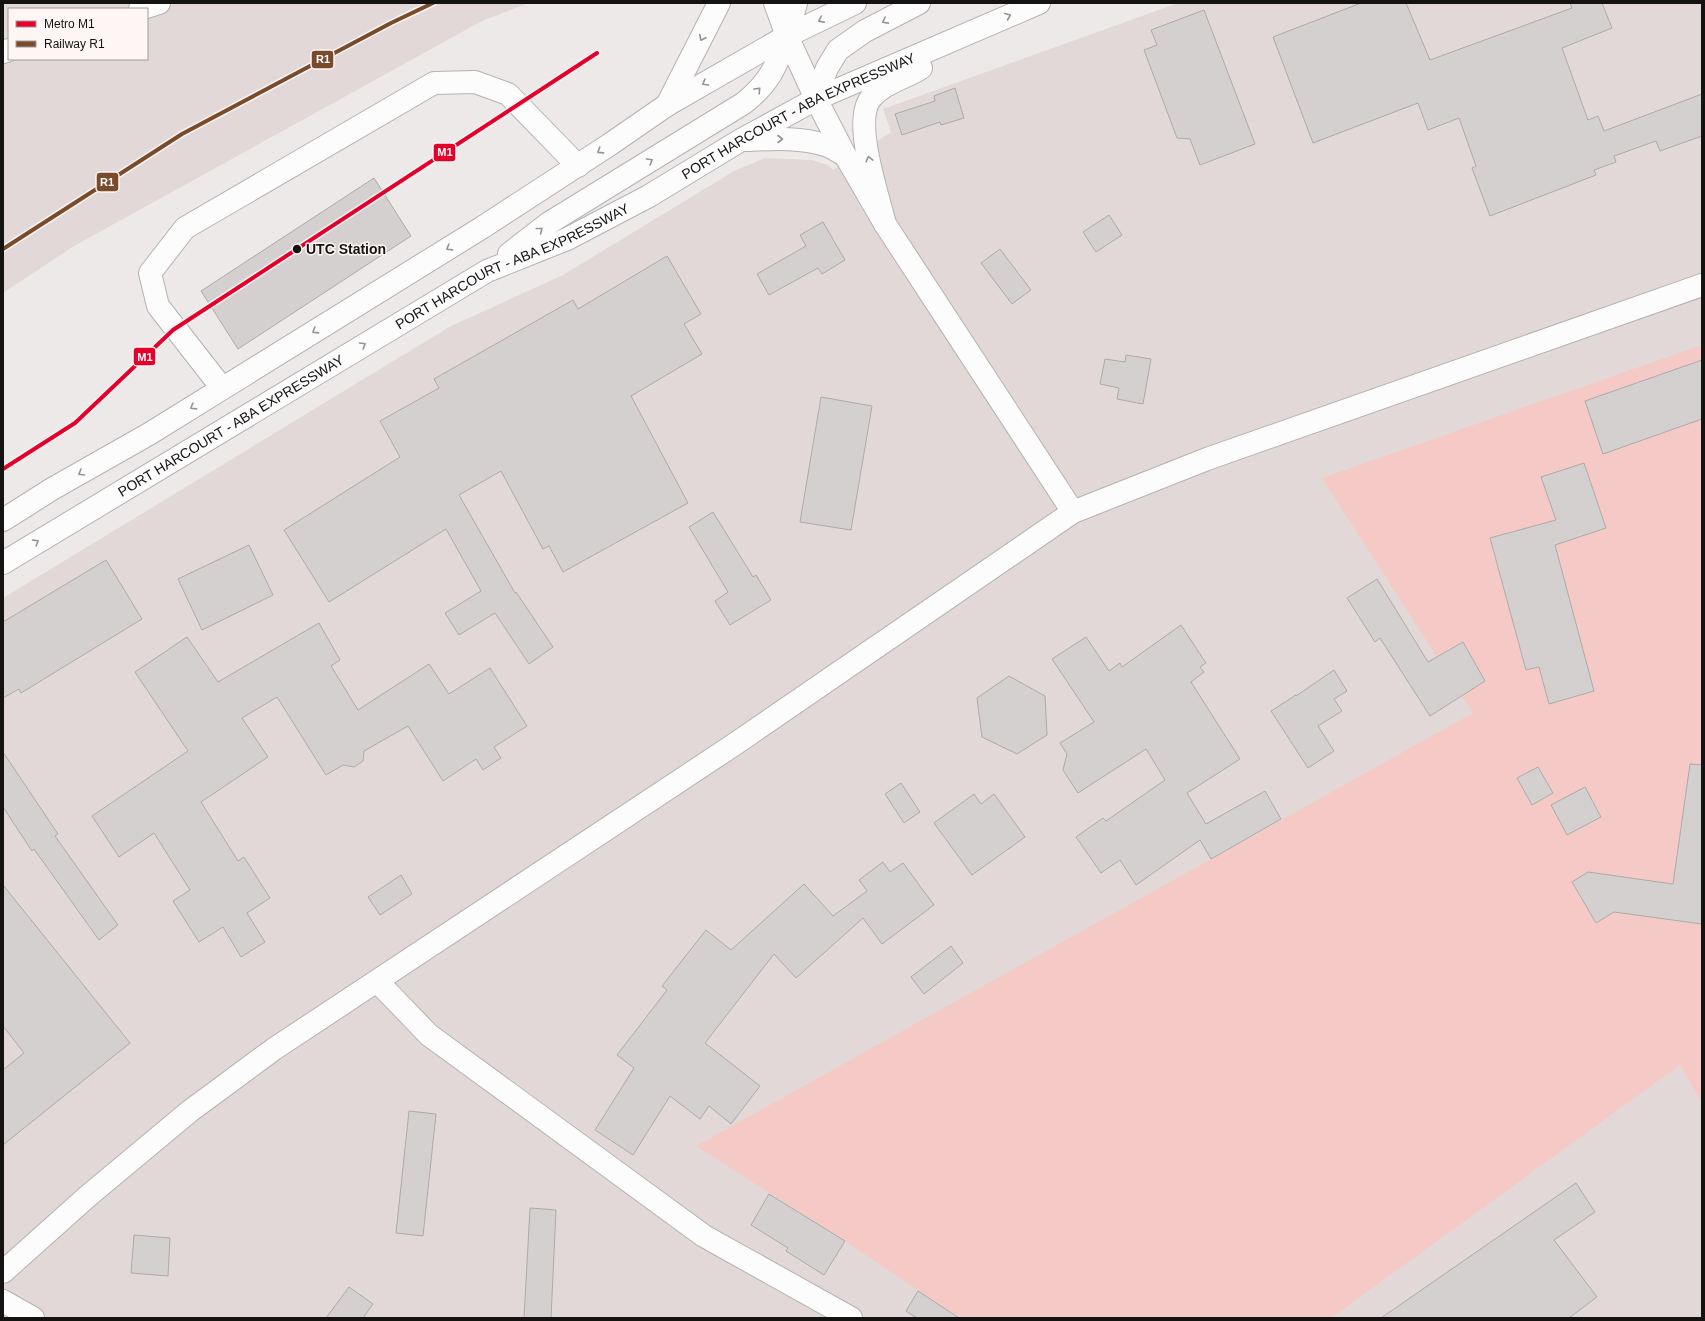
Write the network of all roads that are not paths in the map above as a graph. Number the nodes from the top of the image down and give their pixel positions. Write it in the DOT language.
graph roads {
  1 [pos="159,3"];
  2 [pos="719,3"];
  3 [pos="775,3"];
  4 [pos="796,3"];
  5 [pos="855,3"];
  6 [pos="919,3"];
  7 [pos="1039,3"];
  8 [pos="143,8"];
  9 [pos="976,30"];
  10 [pos="788,36"];
  11 [pos="816,99"];
  12 [pos="667,105"];
  13 [pos="741,140"];
  14 [pos="845,155"];
  15 [pos="578,166"];
  16 [pos="885,224"];
  17 [pos="487,271"];
  18 [pos="1702,285"];
  19 [pos="222,388"];
  20 [pos="1073,512"];
  21 [pos="3,520"];
  22 [pos="3,563"];
  23 [pos="377,981"];
  24 [pos="3,1272"];
  25 [pos="3,1301"];
  26 [pos="33,1318"];
  27 [pos="851,1318"];
  1 -- 8 [label="main road"];
  2 -- 12 [label="main road, one-way"];
  3 -- 10 [label="main road"];
  4 -- 10 [label="main road"];
  5 -- 10 [label="main road, one-way"];
  6 -- 11 [label="main road, one-way"];
  9 -- 7 [label="main road, PORT HARCOURT - ABA EXPRESSWAY, one-way"];
  9 -- 11 [label="main road, PORT HARCOURT - ABA EXPRESSWAY"];
  16 -- 9 [label="main road, one-way"];
  10 -- 11 [label="main road"];
  10 -- 12 [label="main road, one-way"];
  17 -- 10 [label="main road, one-way"];
  11 -- 13 [label="main road, PORT HARCOURT - ABA EXPRESSWAY"];
  11 -- 14 [label="main road"];
  12 -- 15 [label="main road, one-way"];
  13 -- 14 [label="main road, one-way"];
  13 -- 17 [label="main road, PORT HARCOURT - ABA EXPRESSWAY"];
  14 -- 16 [label="main road"];
  15 -- 19 [label="main road, one-way"];
  15 -- 19 [label="main road"];
  16 -- 20 [label="main road"];
  22 -- 17 [label="main road, PORT HARCOURT - ABA EXPRESSWAY, one-way"];
  18 -- 20 [label="main road"];
  19 -- 21 [label="main road, one-way"];
  20 -- 23 [label="main road"];
  23 -- 24 [label="main road"];
  23 -- 27 [label="main road"];
  25 -- 26 [label="main road"];
}
